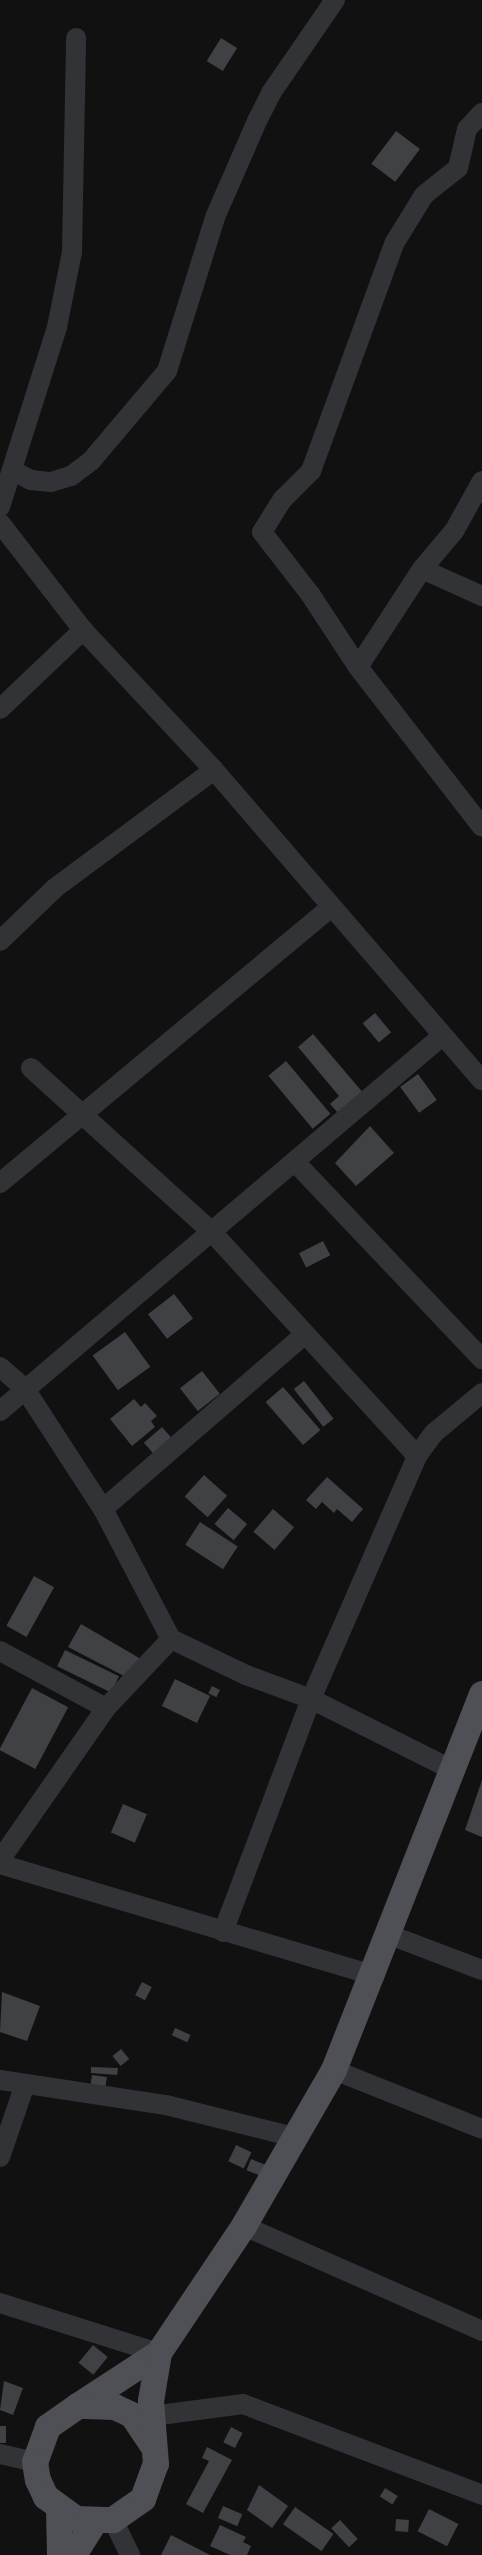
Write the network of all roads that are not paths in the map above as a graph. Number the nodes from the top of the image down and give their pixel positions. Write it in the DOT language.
graph roads {
  1 [pos="335,0"];
  2 [pos="76,38"];
  3 [pos="482,114"];
  4 [pos="12,470"];
  5 [pos="482,481"];
  6 [pos="0,507"];
  7 [pos="0,523"];
  8 [pos="422,569"];
  9 [pos="482,596"];
  10 [pos="82,630"];
  11 [pos="358,667"];
  12 [pos="0,709"];
  13 [pos="214,770"];
  14 [pos="482,827"];
  15 [pos="331,907"];
  16 [pos="0,941"];
  17 [pos="442,1036"];
  18 [pos="31,1068"];
  19 [pos="482,1080"];
  20 [pos="80,1113"];
  21 [pos="295,1162"];
  22 [pos="0,1183"];
  23 [pos="210,1231"];
  24 [pos="305,1334"];
  25 [pos="482,1359"];
  26 [pos="0,1367"];
  27 [pos="24,1389"];
  28 [pos="482,1393"];
  29 [pos="0,1411"];
  30 [pos="417,1456"];
  31 [pos="102,1509"];
  32 [pos="171,1639"];
  33 [pos="0,1651"];
  34 [pos="482,1694"];
  35 [pos="312,1699"];
  36 [pos="106,1708"];
  37 [pos="449,1768"];
  38 [pos="0,1860"];
  39 [pos="0,1864"];
  40 [pos="223,1932"];
  41 [pos="390,1936"];
  42 [pos="482,1970"];
  43 [pos="375,1976"];
  44 [pos="334,2070"];
  45 [pos="0,2080"];
  46 [pos="26,2084"];
  47 [pos="482,2129"];
  48 [pos="294,2137"];
  49 [pos="0,2157"];
  50 [pos="244,2226"];
  51 [pos="0,2303"];
  52 [pos="482,2331"];
  53 [pos="159,2353"];
  54 [pos="78,2406"];
  55 [pos="152,2416"];
  56 [pos="153,2446"];
  57 [pos="0,2454"];
  58 [pos="36,2462"];
  59 [pos="482,2495"];
  60 [pos="59,2510"];
  61 [pos="104,2521"];
  62 [pos="60,2555"];
  63 [pos="74,2555"];
  64 [pos="130,2555"];
  1 -- 4 [label="street"];
  2 -- 4 [label="street"];
  3 -- 11 [label="street"];
  4 -- 6 [label="street"];
  5 -- 8 [label="street"];
  7 -- 10 [label="street"];
  8 -- 9 [label="street"];
  8 -- 11 [label="street"];
  10 -- 12 [label="street"];
  10 -- 13 [label="street"];
  11 -- 14 [label="street"];
  13 -- 15 [label="street"];
  13 -- 16 [label="street"];
  15 -- 17 [label="street"];
  15 -- 20 [label="street"];
  17 -- 19 [label="street"];
  17 -- 21 [label="street"];
  18 -- 20 [label="street"];
  20 -- 22 [label="street"];
  20 -- 23 [label="street"];
  21 -- 23 [label="street"];
  21 -- 25 [label="street"];
  23 -- 24 [label="street"];
  23 -- 27 [label="street"];
  24 -- 30 [label="street"];
  24 -- 31 [label="street"];
  26 -- 27 [label="street"];
  27 -- 29 [label="street"];
  27 -- 31 [label="street"];
  28 -- 30 [label="street"];
  30 -- 35 [label="street"];
  31 -- 32 [label="street"];
  32 -- 35 [label="street"];
  32 -- 36 [label="street"];
  33 -- 36 [label="street"];
  34 -- 37 [label="main road"];
  35 -- 37 [label="street"];
  35 -- 40 [label="street"];
  36 -- 38 [label="street"];
  37 -- 41 [label="main road"];
  39 -- 40 [label="street"];
  40 -- 43 [label="street"];
  41 -- 42 [label="street"];
  41 -- 43 [label="main road"];
  43 -- 44 [label="main road"];
  44 -- 47 [label="street"];
  44 -- 48 [label="main road"];
  45 -- 46 [label="street"];
  46 -- 48 [label="street"];
  46 -- 49 [label="street"];
  48 -- 50 [label="main road"];
  50 -- 52 [label="street"];
  50 -- 53 [label="main road"];
  51 -- 53 [label="street"];
  53 -- 54 [label="main road"];
  53 -- 55 [label="main road"];
  54 -- 56 [label="main road"];
  54 -- 58 [label="main road"];
  55 -- 56 [label="main road"];
  55 -- 59 [label="street"];
  56 -- 61 [label="main road"];
  57 -- 58 [label="street"];
  58 -- 60 [label="main road"];
  60 -- 61 [label="main road"];
  60 -- 62 [label="main road"];
  61 -- 63 [label="main road"];
  61 -- 64 [label="street"];
}
